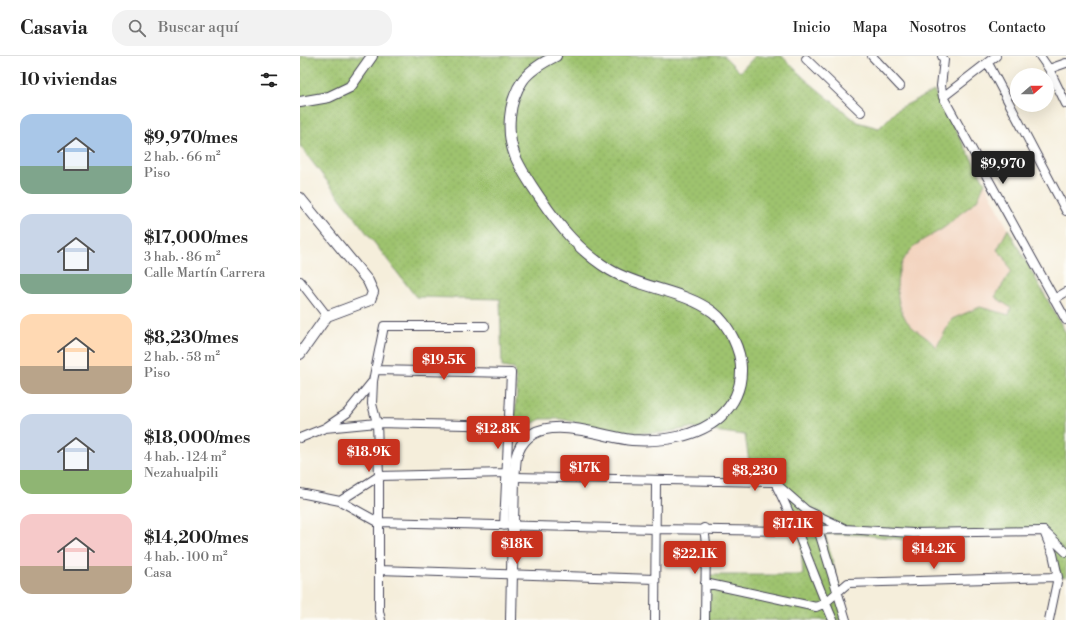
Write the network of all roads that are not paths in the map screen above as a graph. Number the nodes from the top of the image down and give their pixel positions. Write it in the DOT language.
graph roads {
  1 [pos="372,56"];
  2 [pos="556,56"];
  3 [pos="872,56"];
  4 [pos="942,56"];
  5 [pos="996,56"];
  6 [pos="1040,56"];
  7 [pos="805,60"];
  8 [pos="1066,63"];
  9 [pos="988,64"];
  10 [pos="1048,68"];
  11 [pos="1052,68"];
  12 [pos="1054,79"];
  13 [pos="900,86"];
  14 [pos="943,97"];
  15 [pos="300,102"];
  16 [pos="1066,104"];
  17 [pos="861,112"];
  18 [pos="300,198"];
  19 [pos="1066,211"];
  20 [pos="300,281"];
  21 [pos="1066,292"];
  22 [pos="1054,299"];
  23 [pos="327,316"];
  24 [pos="1066,320"];
  25 [pos="485,326"];
  26 [pos="300,354"];
  27 [pos="376,370"];
  28 [pos="373,381"];
  29 [pos="377,423"];
  30 [pos="510,426"];
  31 [pos="325,428"];
  32 [pos="300,438"];
  33 [pos="510,475"];
  34 [pos="379,476"];
  35 [pos="656,481"];
  36 [pos="774,482"];
  37 [pos="300,493"];
  38 [pos="340,501"];
  39 [pos="378,522"];
  40 [pos="509,526"];
  41 [pos="704,528"];
  42 [pos="656,529"];
  43 [pos="818,529"];
  44 [pos="844,529"];
  45 [pos="798,530"];
  46 [pos="1044,531"];
  47 [pos="1066,552"];
  48 [pos="378,570"];
  49 [pos="513,575"];
  50 [pos="1058,577"];
  51 [pos="655,579"];
  52 [pos="705,582"];
  53 [pos="838,592"];
  54 [pos="825,603"];
  55 [pos="382,620"];
  56 [pos="511,620"];
  57 [pos="655,620"];
  58 [pos="705,620"];
  59 [pos="833,620"];
  60 [pos="846,620"];
  61 [pos="1049,620"];
  1 -- 15 [label="street"];
  2 -- 33 [label="street"];
  3 -- 13 [label="street"];
  4 -- 14 [label="street"];
  5 -- 9 [label="street"];
  6 -- 10 [label="street"];
  7 -- 17 [label="street"];
  8 -- 11 [label="street"];
  9 -- 14 [label="street"];
  9 -- 19 [label="street"];
  12 -- 16 [label="street"];
  14 -- 22 [label="street"];
  18 -- 23 [label="street"];
  20 -- 23 [label="street"];
  21 -- 22 [label="street"];
  22 -- 24 [label="street"];
  23 -- 26 [label="street"];
  25 -- 27 [label="street"];
  27 -- 28 [label="street"];
  27 -- 30 [label="street"];
  28 -- 29 [label="street"];
  28 -- 31 [label="street"];
  29 -- 30 [label="street"];
  29 -- 31 [label="street"];
  29 -- 34 [label="street"];
  30 -- 33 [label="street"];
  31 -- 32 [label="street"];
  33 -- 34 [label="street"];
  33 -- 35 [label="street"];
  33 -- 40 [label="street"];
  34 -- 38 [label="street"];
  34 -- 39 [label="street"];
  35 -- 36 [label="street"];
  35 -- 42 [label="street"];
  36 -- 44 [label="street"];
  36 -- 45 [label="street"];
  37 -- 38 [label="street"];
  38 -- 39 [label="street"];
  39 -- 40 [label="street"];
  39 -- 48 [label="street"];
  40 -- 42 [label="street"];
  40 -- 49 [label="street"];
  41 -- 42 [label="street"];
  41 -- 45 [label="street"];
  41 -- 52 [label="street"];
  42 -- 51 [label="street"];
  43 -- 44 [label="street"];
  43 -- 45 [label="street"];
  43 -- 53 [label="street"];
  44 -- 46 [label="street"];
  45 -- 54 [label="street"];
  46 -- 47 [label="street"];
  46 -- 50 [label="street"];
  48 -- 49 [label="street"];
  48 -- 55 [label="street"];
  49 -- 51 [label="street"];
  49 -- 56 [label="street"];
  50 -- 53 [label="street"];
  50 -- 61 [label="street"];
  51 -- 57 [label="street"];
  52 -- 54 [label="street"];
  52 -- 58 [label="street"];
  53 -- 54 [label="street"];
  53 -- 60 [label="street"];
  54 -- 59 [label="street"];
}
